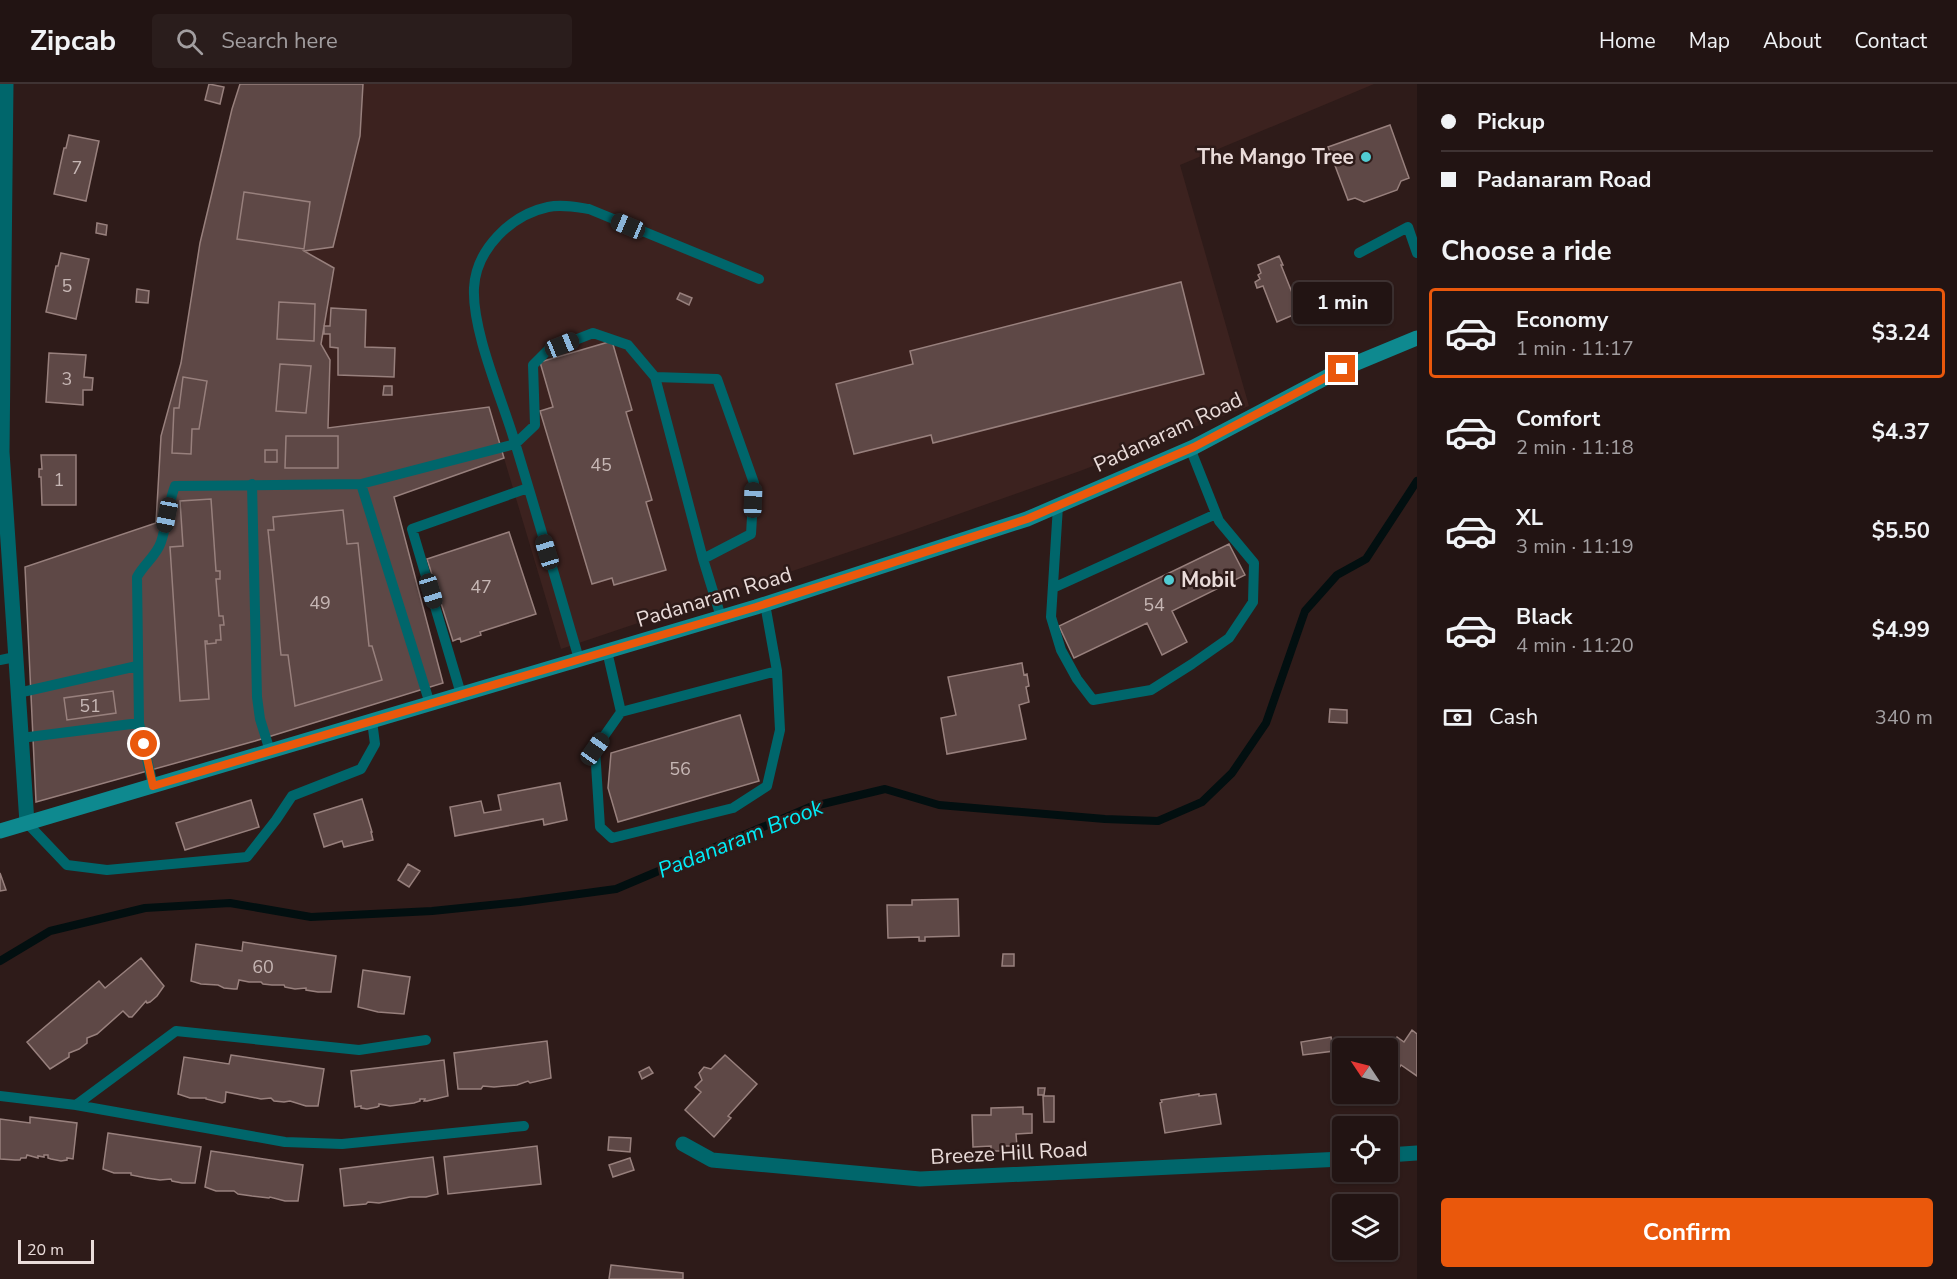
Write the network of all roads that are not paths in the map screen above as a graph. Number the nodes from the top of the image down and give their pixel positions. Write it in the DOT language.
graph roads {
  1 [pos="6,84"];
  2 [pos="1359,253"];
  3 [pos="1417,254"];
  4 [pos="759,279"];
  5 [pos="1417,338"];
  6 [pos="655,377"];
  7 [pos="515,444"];
  8 [pos="1190,448"];
  9 [pos="1,452"];
  10 [pos="252,484"];
  11 [pos="361,484"];
  12 [pos="528,488"];
  13 [pos="1058,506"];
  14 [pos="1216,514"];
  15 [pos="703,559"];
  16 [pos="1053,588"];
  17 [pos="765,604"];
  18 [pos="721,617"];
  19 [pos="607,651"];
  20 [pos="8,659"];
  21 [pos="579,659"];
  22 [pos="137,666"];
  23 [pos="777,671"];
  24 [pos="18,693"];
  25 [pos="461,694"];
  26 [pos="430,704"];
  27 [pos="621,712"];
  28 [pos="372,721"];
  29 [pos="139,723"];
  30 [pos="21,738"];
  31 [pos="270,751"];
  32 [pos="153,786"];
  33 [pos="27,823"];
  34 [pos="0,831"];
  35 [pos="426,1040"];
  36 [pos="0,1096"];
  37 [pos="76,1105"];
  38 [pos="525,1126"];
  39 [pos="683,1144"];
  40 [pos="1417,1153"];
  41 [pos="1398,1154"];
  42 [pos="1332,1159"];
  1 -- 9 [label="street"];
  2 -- 3 [label="lane"];
  4 -- 7 [label="lane"];
  5 -- 8 [label="main road, Padanaram Road"];
  6 -- 7 [label="lane"];
  6 -- 15 [label="lane"];
  6 -- 15 [label="lane"];
  7 -- 11 [label="lane"];
  7 -- 12 [label="lane"];
  8 -- 13 [label="main road, Padanaram Road"];
  8 -- 14 [label="lane"];
  9 -- 20 [label="street"];
  10 -- 11 [label="lane"];
  10 -- 22 [label="lane"];
  10 -- 31 [label="lane"];
  11 -- 26 [label="lane"];
  12 -- 21 [label="lane"];
  12 -- 25 [label="lane"];
  13 -- 16 [label="lane"];
  13 -- 17 [label="main road, Padanaram Road"];
  14 -- 16 [label="lane"];
  14 -- 16 [label="lane"];
  15 -- 18 [label="lane"];
  17 -- 18 [label="main road, Padanaram Road"];
  17 -- 23 [label="lane"];
  18 -- 19 [label="main road, Padanaram Road"];
  19 -- 21 [label="main road, Padanaram Road"];
  19 -- 27 [label="lane"];
  20 -- 24 [label="street"];
  21 -- 25 [label="main road, Padanaram Road"];
  22 -- 24 [label="lane"];
  22 -- 29 [label="lane"];
  23 -- 27 [label="lane"];
  23 -- 27 [label="lane"];
  24 -- 30 [label="street"];
  25 -- 26 [label="main road, Padanaram Road"];
  26 -- 28 [label="main road, Padanaram Road"];
  28 -- 31 [label="main road, Padanaram Road"];
  28 -- 33 [label="lane"];
  29 -- 30 [label="lane"];
  29 -- 32 [label="lane"];
  30 -- 33 [label="street"];
  31 -- 32 [label="main road, Padanaram Road"];
  32 -- 33 [label="main road, Padanaram Road"];
  33 -- 34 [label="main road, Padanaram Road"];
  35 -- 37 [label="lane"];
  36 -- 37 [label="lane"];
  37 -- 38 [label="lane"];
  39 -- 42 [label="street, Breeze Hill Road"];
  40 -- 41 [label="street"];
}
